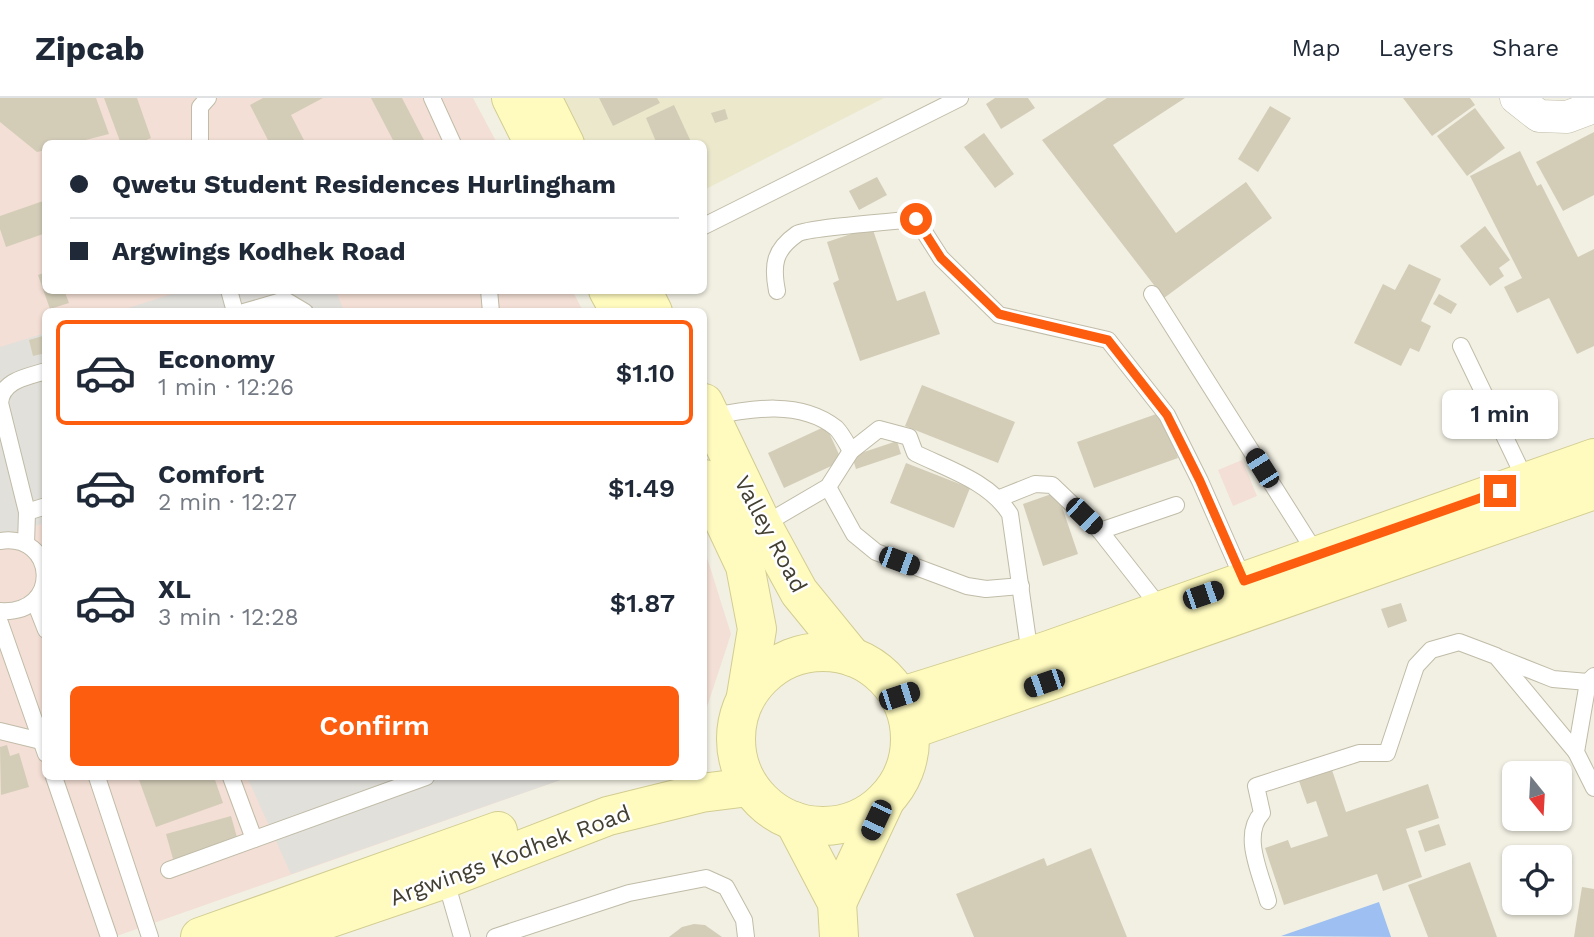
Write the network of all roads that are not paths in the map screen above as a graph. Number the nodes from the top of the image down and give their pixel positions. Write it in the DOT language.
graph roads {
  1 [pos="208,98"];
  2 [pos="432,98"];
  3 [pos="511,98"];
  4 [pos="542,98"];
  5 [pos="960,98"];
  6 [pos="1516,98"];
  7 [pos="1594,107"];
  8 [pos="200,140"];
  9 [pos="451,140"];
  10 [pos="532,140"];
  11 [pos="563,140"];
  12 [pos="707,224"];
  13 [pos="777,290"];
  14 [pos="1152,294"];
  15 [pos="258,308"];
  16 [pos="298,308"];
  17 [pos="1461,346"];
  18 [pos="42,372"];
  19 [pos="707,413"];
  20 [pos="707,415"];
  21 [pos="851,451"];
  22 [pos="1594,458"];
  23 [pos="17,472"];
  24 [pos="0,477"];
  25 [pos="1526,481"];
  26 [pos="707,485"];
  27 [pos="828,487"];
  28 [pos="1594,490"];
  29 [pos="1000,498"];
  30 [pos="1176,505"];
  31 [pos="42,507"];
  32 [pos="27,512"];
  33 [pos="763,526"];
  34 [pos="1100,531"];
  35 [pos="0,541"];
  36 [pos="26,544"];
  37 [pos="1317,555"];
  38 [pos="42,560"];
  39 [pos="1244,581"];
  40 [pos="1021,586"];
  41 [pos="42,591"];
  42 [pos="35,602"];
  43 [pos="1162,610"];
  44 [pos="0,611"];
  45 [pos="42,620"];
  46 [pos="0,623"];
  47 [pos="1030,655"];
  48 [pos="1496,656"];
  49 [pos="852,657"];
  50 [pos="1591,679"];
  51 [pos="746,696"];
  52 [pos="905,713"];
  53 [pos="0,731"];
  54 [pos="42,744"];
  55 [pos="42,747"];
  56 [pos="719,747"];
  57 [pos="1576,752"];
  58 [pos="55,780"];
  59 [pos="98,780"];
  60 [pos="232,780"];
  61 [pos="412,780"];
  62 [pos="646,780"];
  63 [pos="749,787"];
  64 [pos="1594,788"];
  65 [pos="886,799"];
  66 [pos="794,821"];
  67 [pos="254,839"];
  68 [pos="441,866"];
  69 [pos="169,870"];
  70 [pos="1268,901"];
  71 [pos="838,920"];
  72 [pos="109,937"];
  73 [pos="150,937"];
  74 [pos="200,937"];
  75 [pos="275,937"];
  76 [pos="462,937"];
  77 [pos="495,937"];
  78 [pos="746,937"];
  1 -- 8 [label="lane"];
  2 -- 9 [label="lane"];
  3 -- 10 [label="main road"];
  4 -- 11 [label="main road"];
  5 -- 12 [label="lane"];
  6 -- 7 [label="street"];
  13 -- 39 [label="lane"];
  14 -- 37 [label="lane"];
  15 -- 16 [label="lane"];
  17 -- 25 [label="lane"];
  18 -- 23 [label="lane"];
  19 -- 21 [label="lane"];
  20 -- 33 [label="main road, Valley Road"];
  21 -- 27 [label="lane"];
  21 -- 29 [label="lane"];
  22 -- 25 [label="main road"];
  23 -- 24 [label="lane"];
  23 -- 32 [label="lane"];
  25 -- 37 [label="main road"];
  26 -- 51 [label="main road, Valley Road"];
  27 -- 33 [label="lane"];
  27 -- 40 [label="lane"];
  28 -- 52 [label="main road"];
  29 -- 34 [label="lane"];
  29 -- 40 [label="lane"];
  30 -- 34 [label="lane"];
  31 -- 32 [label="lane"];
  32 -- 36 [label="lane"];
  33 -- 49 [label="main road, Valley Road"];
  34 -- 43 [label="lane"];
  35 -- 36 [label="lane"];
  36 -- 38 [label="lane"];
  37 -- 39 [label="main road"];
  39 -- 43 [label="main road"];
  40 -- 47 [label="lane"];
  41 -- 42 [label="lane"];
  42 -- 44 [label="lane"];
  42 -- 45 [label="lane"];
  43 -- 47 [label="main road"];
  46 -- 54 [label="lane"];
  47 -- 52 [label="main road"];
  48 -- 50 [label="lane"];
  48 -- 57 [label="lane"];
  48 -- 70 [label="lane"];
  49 -- 51 [label="main road"];
  49 -- 52 [label="main road"];
  50 -- 57 [label="lane"];
  51 -- 56 [label="main road"];
  52 -- 65 [label="main road"];
  53 -- 55 [label="lane"];
  56 -- 63 [label="main road"];
  57 -- 64 [label="lane"];
  58 -- 72 [label="lane"];
  59 -- 73 [label="lane"];
  60 -- 67 [label="lane"];
  61 -- 67 [label="lane"];
  62 -- 68 [label="main road, Argwings Kodhek Road"];
  63 -- 66 [label="main road"];
  63 -- 68 [label="main road, Argwings Kodhek Road"];
  65 -- 66 [label="main road"];
  65 -- 71 [label="main road"];
  66 -- 71 [label="main road"];
  67 -- 69 [label="lane"];
  68 -- 74 [label="main road, Argwings Kodhek Road"];
  68 -- 75 [label="main road, Argwings Kodhek Road"];
  68 -- 76 [label="lane"];
  77 -- 78 [label="lane"];
}
